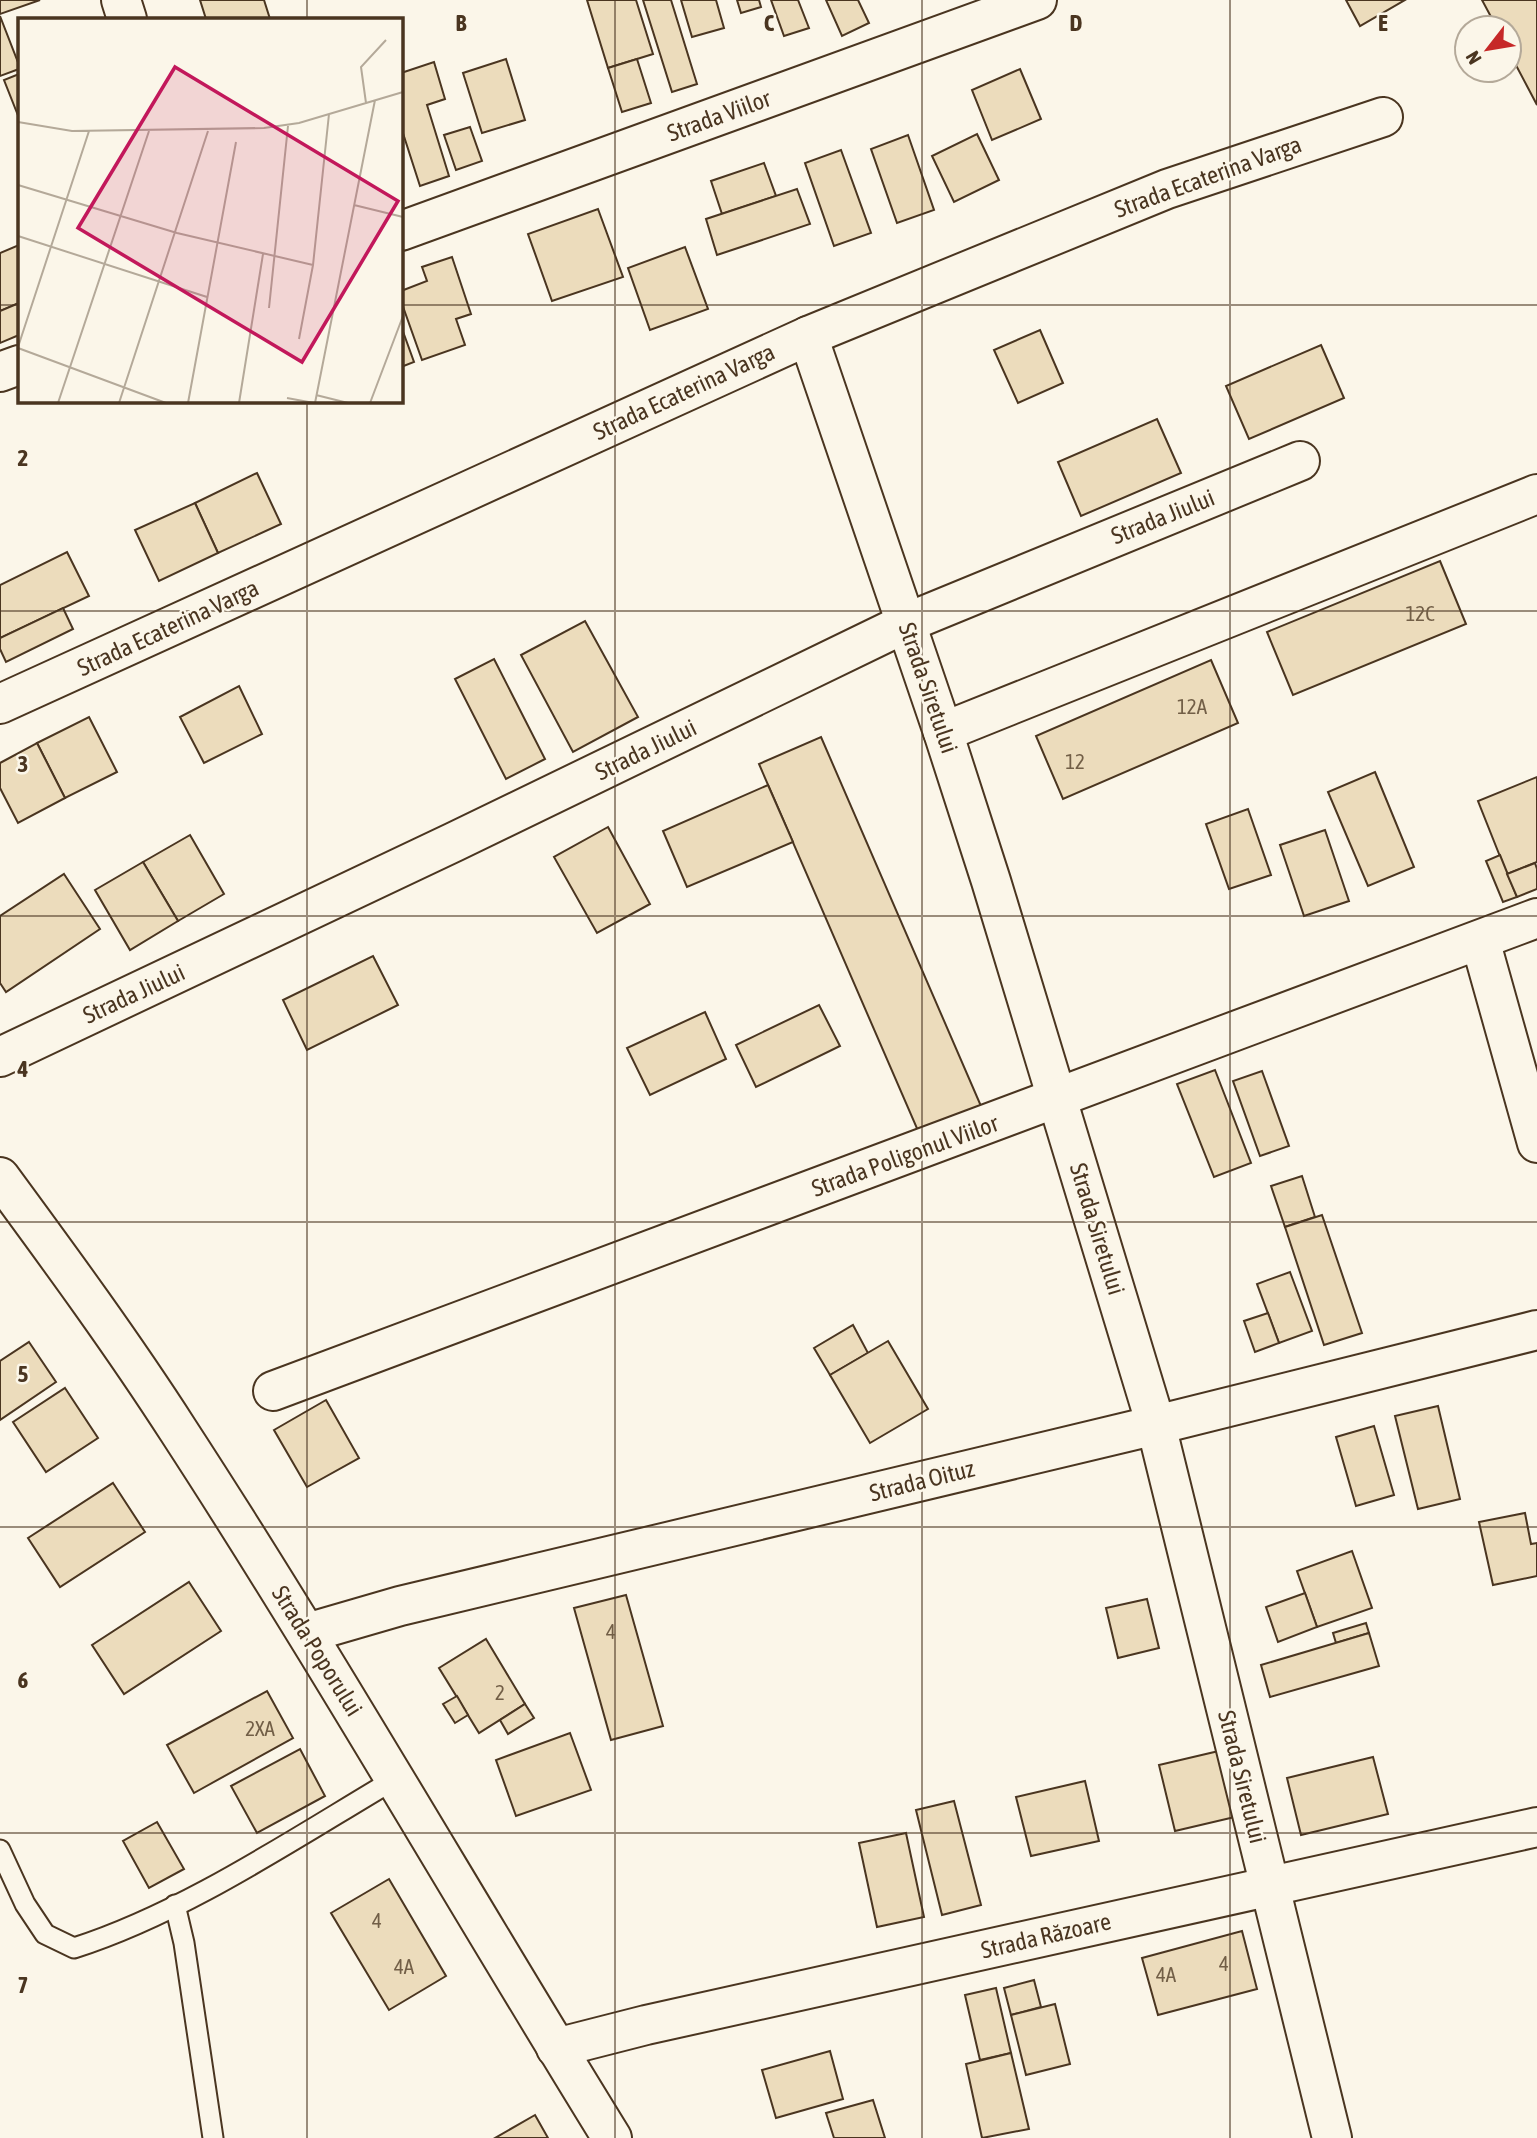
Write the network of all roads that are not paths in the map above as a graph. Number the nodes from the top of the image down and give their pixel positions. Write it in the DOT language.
graph roads {
  1 [pos="121,0"];
  2 [pos="1037,0"];
  3 [pos="127,18"];
  4 [pos="1383,117"];
  5 [pos="402,231"];
  6 [pos="808,336"];
  7 [pos="18,365"];
  8 [pos="0,372"];
  9 [pos="1300,461"];
  10 [pos="1537,494"];
  11 [pos="906,623"];
  12 [pos="0,704"];
  13 [pos="943,732"];
  14 [pos="1537,918"];
  15 [pos="1480,940"];
  16 [pos="0,1057"];
  17 [pos="1058,1099"];
  18 [pos="1537,1143"];
  19 [pos="0,1177"];
  20 [pos="1537,1330"];
  21 [pos="273,1391"];
  22 [pos="1156,1425"];
  23 [pos="307,1633"];
  24 [pos="395,1779"];
  25 [pos="1537,1827"];
  26 [pos="0,1850"];
  27 [pos="1269,1887"];
  28 [pos="175,1905"];
  29 [pos="556,2048"];
  30 [pos="213,2138"];
  31 [pos="612,2138"];
  32 [pos="1332,2138"];
  1 -- 3 [label="street"];
  2 -- 5 [label="street, Strada Viilor"];
  4 -- 6 [label="street, Strada Ecaterina Varga"];
  6 -- 11 [label="street, Strada Siretului"];
  6 -- 12 [label="street, Strada Ecaterina Varga"];
  7 -- 8 [label="street"];
  9 -- 11 [label="street, Strada Jiului"];
  10 -- 13 [label="street"];
  11 -- 13 [label="street, Strada Siretului"];
  11 -- 16 [label="street, Strada Jiului"];
  13 -- 17 [label="street, Strada Siretului"];
  14 -- 15 [label="street, Strada Poligonul Viilor"];
  15 -- 17 [label="street, Strada Poligonul Viilor"];
  15 -- 18 [label="street"];
  17 -- 21 [label="street, Strada Poligonul Viilor"];
  17 -- 22 [label="street, Strada Siretului"];
  19 -- 23 [label="street, Strada Poporului"];
  20 -- 22 [label="street, Strada Oituz"];
  22 -- 23 [label="street, Strada Oituz"];
  22 -- 27 [label="street, Strada Siretului"];
  23 -- 24 [label="street, Strada Poporului"];
  24 -- 28 [label="lane"];
  24 -- 29 [label="street, Strada Poporului"];
  25 -- 27 [label="street, Strada Răzoare"];
  26 -- 28 [label="lane"];
  27 -- 29 [label="street, Strada Răzoare"];
  27 -- 32 [label="street, Strada Siretului"];
  28 -- 30 [label="lane"];
  29 -- 31 [label="street, Strada Poporului"];
}
